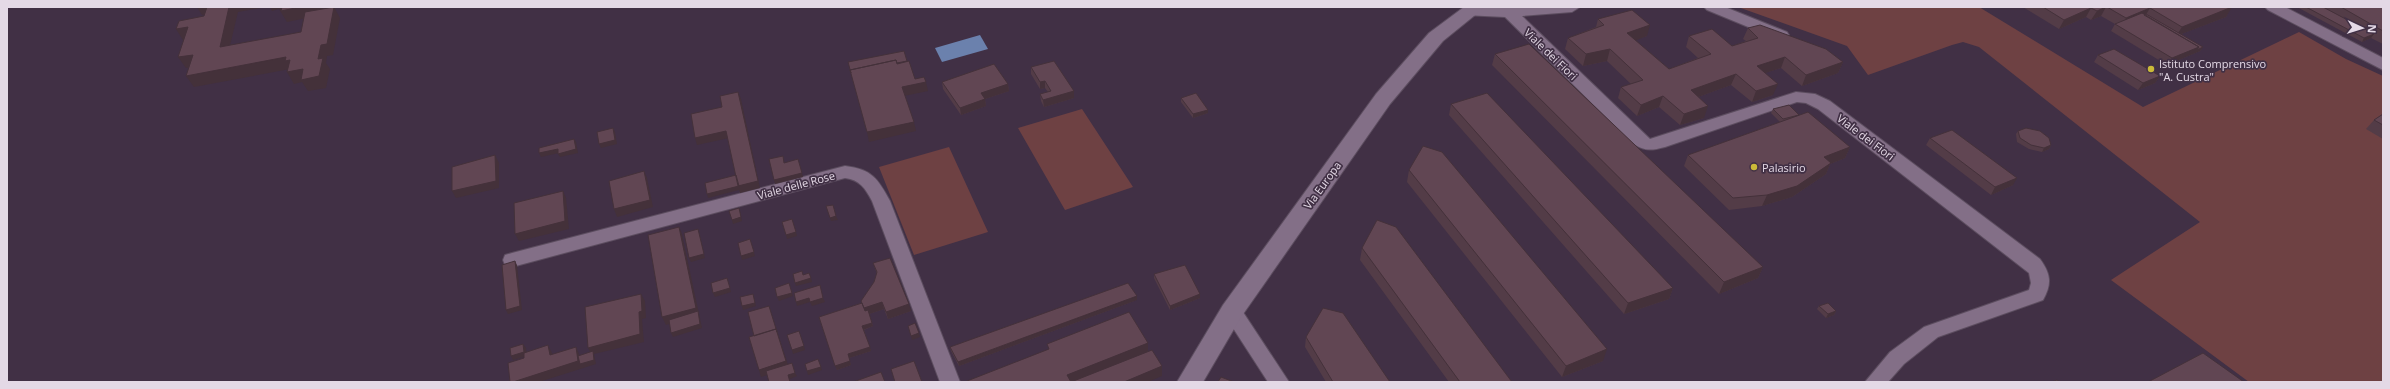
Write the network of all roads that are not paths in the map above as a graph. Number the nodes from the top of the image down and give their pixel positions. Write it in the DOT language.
graph roads {
  1 [pos="1572,7"];
  2 [pos="1712,7"];
  3 [pos="2273,7"];
  4 [pos="1466,9"];
  5 [pos="1509,12"];
  6 [pos="1792,39"];
  7 [pos="2383,64"];
  8 [pos="512,260"];
  9 [pos="1232,310"];
  10 [pos="950,382"];
  11 [pos="1190,382"];
  12 [pos="1279,382"];
  13 [pos="1876,382"];
  1 -- 5 [label="street, Viale dei Fiori"];
  2 -- 6 [label="street"];
  3 -- 7 [label="street"];
  4 -- 5 [label="street, Viale dei Fiori"];
  4 -- 9 [label="street, Via Europa"];
  5 -- 13 [label="street, Viale dei Fiori"];
  8 -- 10 [label="street, Viale delle Rose"];
  9 -- 11 [label="street, Via Europa"];
  9 -- 12 [label="street"];
}
